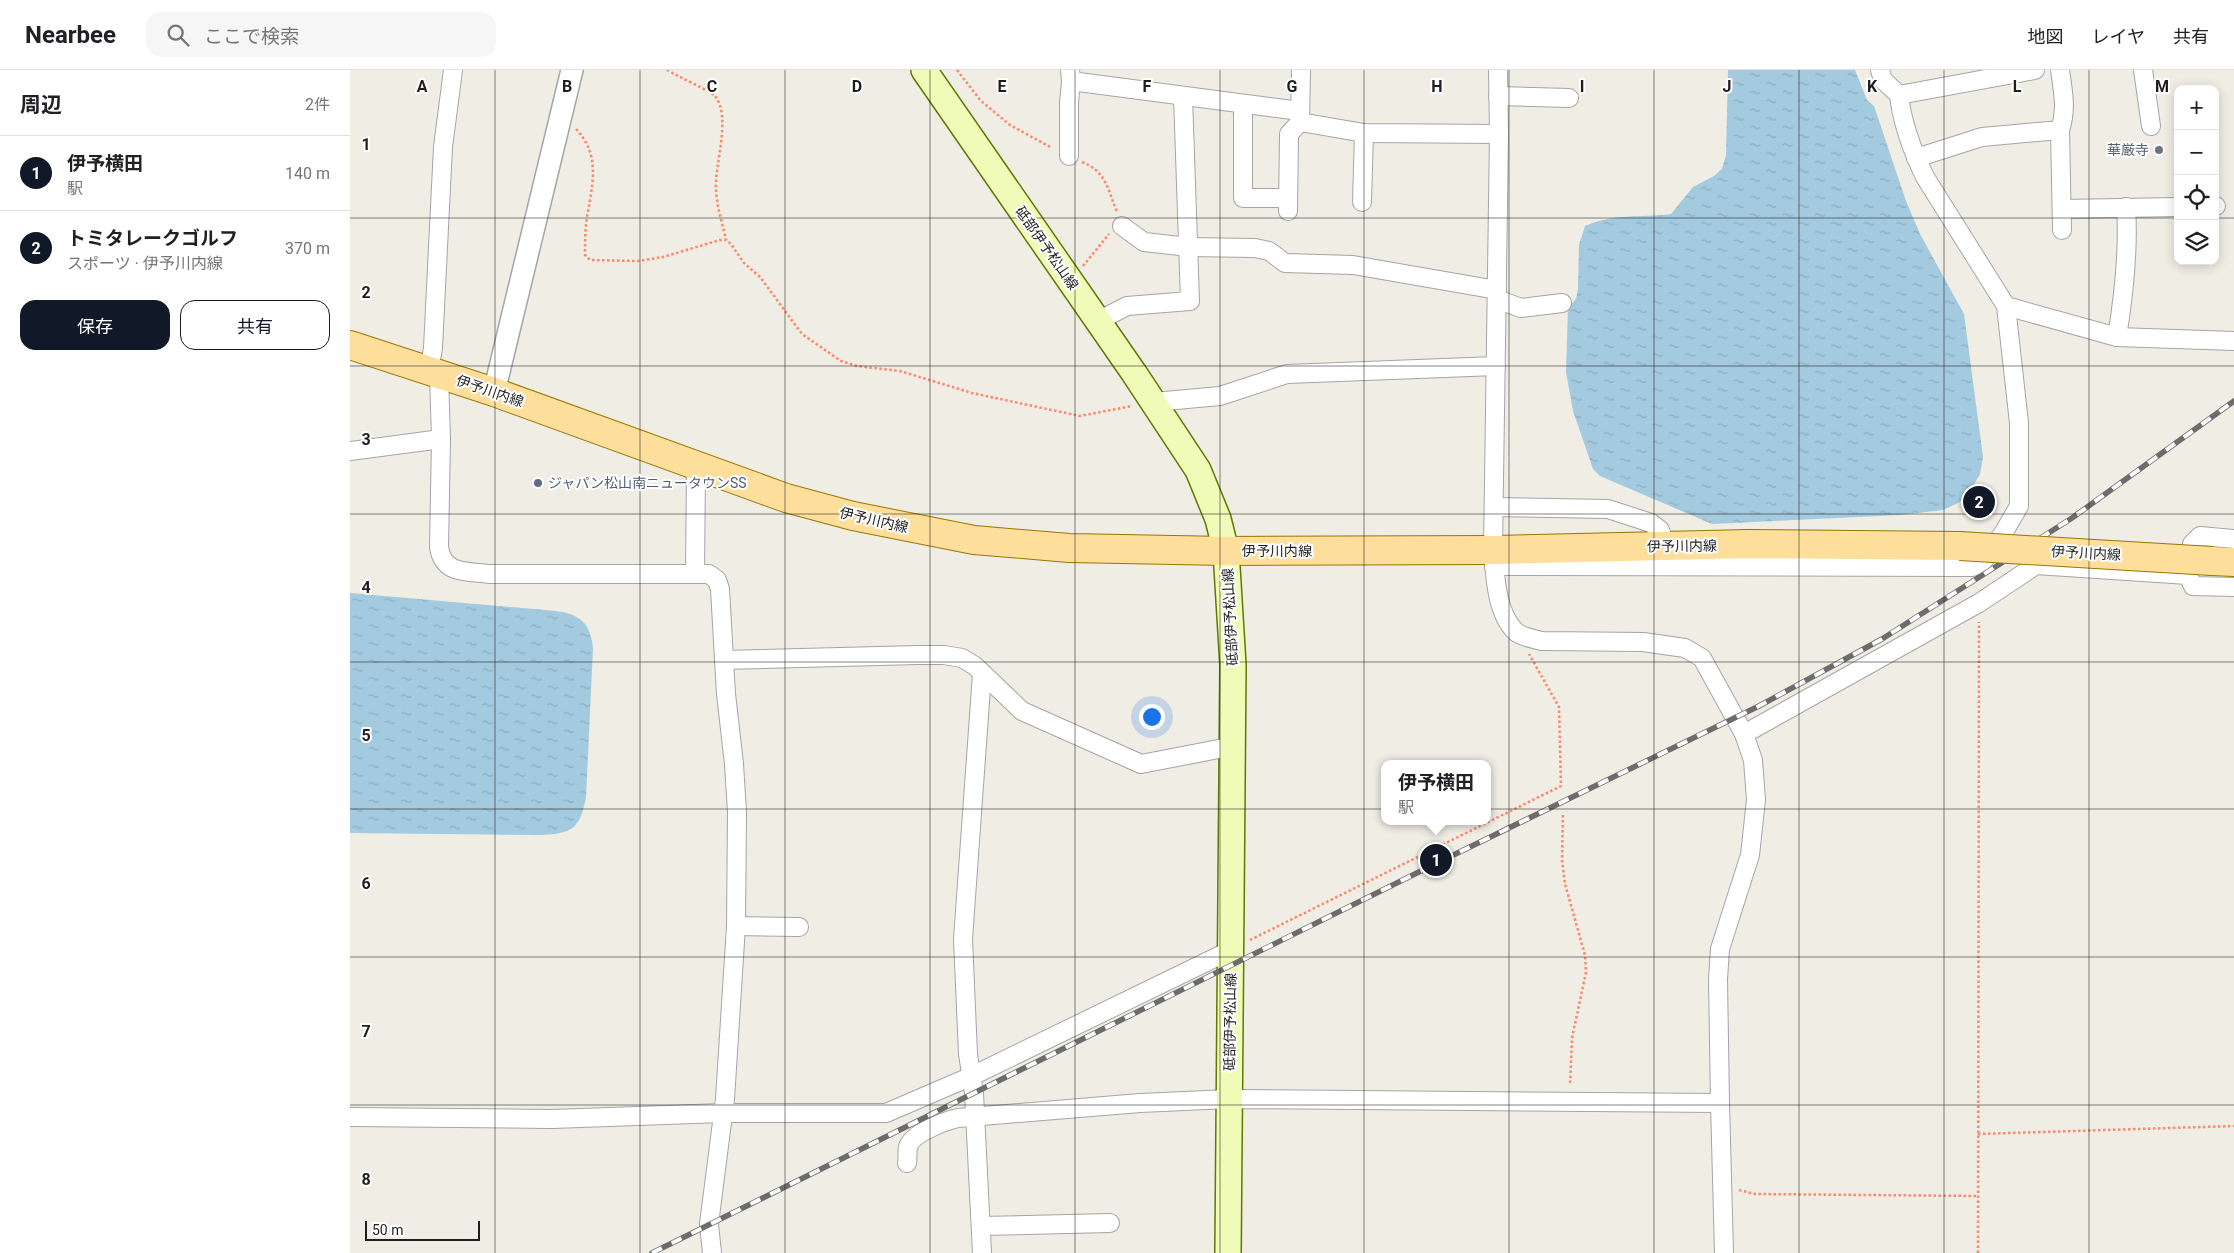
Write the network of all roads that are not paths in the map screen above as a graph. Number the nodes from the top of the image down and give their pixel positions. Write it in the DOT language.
graph roads {
  1 [pos="453,70"];
  2 [pos="572,70"];
  3 [pos="924,70"];
  4 [pos="1301,70"];
  5 [pos="1498,70"];
  6 [pos="1880,70"];
  7 [pos="2035,70"];
  8 [pos="2060,70"];
  9 [pos="2143,70"];
  10 [pos="1070,75"];
  11 [pos="1899,95"];
  12 [pos="1182,96"];
  13 [pos="1498,96"];
  14 [pos="1569,98"];
  15 [pos="1243,104"];
  16 [pos="1300,116"];
  17 [pos="2151,126"];
  18 [pos="2060,130"];
  19 [pos="1364,133"];
  20 [pos="1499,134"];
  21 [pos="1069,156"];
  22 [pos="1916,158"];
  23 [pos="1362,202"];
  24 [pos="2126,207"];
  25 [pos="2174,207"];
  26 [pos="2062,209"];
  27 [pos="1122,226"];
  28 [pos="2062,230"];
  29 [pos="1189,248"];
  30 [pos="1497,295"];
  31 [pos="1562,303"];
  32 [pos="2006,306"];
  33 [pos="1098,321"];
  34 [pos="2117,337"];
  35 [pos="2234,341"];
  36 [pos="350,345"];
  37 [pos="1496,366"];
  38 [pos="434,372"];
  39 [pos="494,392"];
  40 [pos="1154,402"];
  41 [pos="441,439"];
  42 [pos="350,451"];
  43 [pos="696,467"];
  44 [pos="1494,507"];
  45 [pos="2234,539"];
  46 [pos="1665,546"];
  47 [pos="1226,551"];
  48 [pos="1494,558"];
  49 [pos="2223,562"];
  50 [pos="695,574"];
  51 [pos="2188,575"];
  52 [pos="2234,587"];
  53 [pos="724,660"];
  54 [pos="982,674"];
  55 [pos="1744,734"];
  56 [pos="1234,746"];
  57 [pos="736,926"];
  58 [pos="799,926"];
  59 [pos="1231,950"];
  60 [pos="972,1076"];
  61 [pos="1229,1099"];
  62 [pos="1720,1103"];
  63 [pos="722,1113"];
  64 [pos="350,1117"];
  65 [pos="975,1118"];
  66 [pos="908,1162"];
  67 [pos="1110,1223"];
  68 [pos="981,1226"];
  69 [pos="712,1253"];
  70 [pos="982,1253"];
  71 [pos="1228,1253"];
  72 [pos="1724,1253"];
  1 -- 38 [label="street"];
  2 -- 39 [label="street"];
  3 -- 33 [label="main road, 砥部伊予松山線"];
  4 -- 16 [label="street"];
  5 -- 13 [label="street"];
  6 -- 11 [label="street"];
  7 -- 11 [label="street"];
  8 -- 18 [label="street"];
  9 -- 17 [label="street"];
  10 -- 12 [label="street"];
  10 -- 21 [label="street"];
  11 -- 22 [label="street"];
  12 -- 15 [label="street"];
  12 -- 29 [label="street"];
  13 -- 14 [label="street"];
  13 -- 20 [label="street"];
  15 -- 16 [label="street"];
  15 -- 16 [label="street"];
  16 -- 19 [label="street"];
  18 -- 22 [label="street"];
  18 -- 26 [label="street"];
  19 -- 20 [label="street"];
  19 -- 23 [label="street"];
  20 -- 30 [label="street"];
  22 -- 32 [label="street"];
  24 -- 25 [label="street"];
  24 -- 26 [label="street"];
  24 -- 34 [label="street"];
  26 -- 28 [label="street"];
  27 -- 29 [label="street"];
  29 -- 30 [label="street"];
  29 -- 33 [label="street"];
  30 -- 31 [label="street"];
  30 -- 37 [label="street"];
  32 -- 34 [label="street"];
  32 -- 48 [label="street"];
  33 -- 40 [label="main road, 砥部伊予松山線"];
  34 -- 35 [label="street"];
  36 -- 38 [label="main road, 伊予川内線"];
  37 -- 40 [label="street"];
  37 -- 44 [label="street"];
  38 -- 39 [label="main road, 伊予川内線"];
  38 -- 41 [label="street"];
  39 -- 43 [label="main road, 伊予川内線"];
  40 -- 47 [label="main road, 砥部伊予松山線"];
  41 -- 42 [label="street"];
  41 -- 50 [label="street"];
  43 -- 47 [label="main road, 伊予川内線"];
  43 -- 50 [label="street"];
  44 -- 46 [label="street"];
  44 -- 48 [label="street"];
  45 -- 51 [label="street"];
  46 -- 48 [label="main road, 伊予川内線"];
  46 -- 49 [label="main road, 伊予川内線, bridge"];
  47 -- 48 [label="main road, 伊予川内線"];
  47 -- 56 [label="main road, 砥部伊予松山線"];
  48 -- 55 [label="street"];
  50 -- 53 [label="street"];
  51 -- 52 [label="street"];
  51 -- 55 [label="street"];
  53 -- 54 [label="street"];
  53 -- 57 [label="street"];
  54 -- 56 [label="street"];
  54 -- 60 [label="street"];
  55 -- 62 [label="street"];
  56 -- 59 [label="main road, 砥部伊予松山線"];
  57 -- 58 [label="street"];
  57 -- 63 [label="street"];
  59 -- 60 [label="street"];
  59 -- 61 [label="main road, 砥部伊予松山線"];
  60 -- 63 [label="street"];
  60 -- 65 [label="street"];
  61 -- 62 [label="street"];
  61 -- 65 [label="street"];
  61 -- 71 [label="main road, 砥部伊予松山線"];
  62 -- 72 [label="street"];
  63 -- 64 [label="street"];
  63 -- 69 [label="street"];
  65 -- 66 [label="street"];
  65 -- 68 [label="street"];
  67 -- 68 [label="street"];
  68 -- 70 [label="street"];
}
